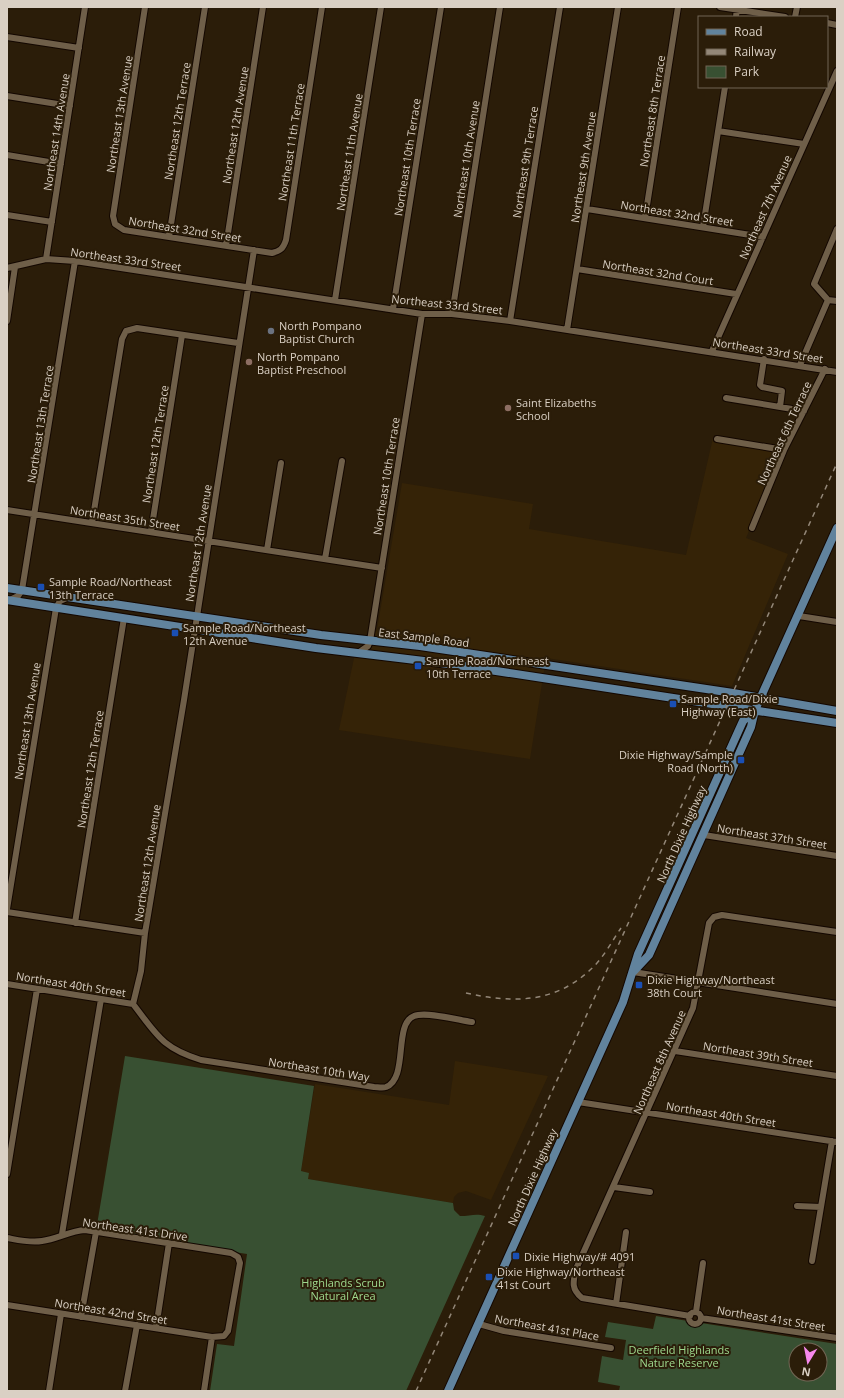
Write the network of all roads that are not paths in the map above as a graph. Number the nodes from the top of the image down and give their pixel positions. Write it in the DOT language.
graph roads {
  1 [pos="85,7"];
  2 [pos="145,7"];
  3 [pos="205,7"];
  4 [pos="263,7"];
  5 [pos="322,7"];
  6 [pos="382,7"];
  7 [pos="441,7"];
  8 [pos="500,7"];
  9 [pos="560,7"];
  10 [pos="618,7"];
  11 [pos="678,7"];
  12 [pos="720,7"];
  13 [pos="737,8"];
  14 [pos="781,16"];
  15 [pos="7,37"];
  16 [pos="78,48"];
  17 [pos="837,71"];
  18 [pos="829,86"];
  19 [pos="725,88"];
  20 [pos="7,96"];
  21 [pos="70,106"];
  22 [pos="718,131"];
  23 [pos="804,144"];
  24 [pos="7,155"];
  25 [pos="61,164"];
  26 [pos="587,209"];
  27 [pos="7,214"];
  28 [pos="646,218"];
  29 [pos="52,222"];
  30 [pos="115,224"];
  31 [pos="703,227"];
  32 [pos="837,229"];
  33 [pos="169,237"];
  34 [pos="763,237"];
  35 [pos="226,246"];
  36 [pos="254,250"];
  37 [pos="46,259"];
  38 [pos="75,260"];
  39 [pos="15,267"];
  40 [pos="7,268"];
  41 [pos="577,269"];
  42 [pos="248,287"];
  43 [pos="736,294"];
  44 [pos="336,300"];
  45 [pos="828,300"];
  46 [pos="837,301"];
  47 [pos="393,309"];
  48 [pos="422,314"];
  49 [pos="452,314"];
  50 [pos="7,321"];
  51 [pos="510,321"];
  52 [pos="568,330"];
  53 [pos="182,335"];
  54 [pos="238,343"];
  55 [pos="712,351"];
  56 [pos="764,359"];
  57 [pos="800,365"];
  58 [pos="825,369"];
  59 [pos="837,372"];
  60 [pos="726,398"];
  61 [pos="780,407"];
  62 [pos="804,411"];
  63 [pos="716,439"];
  64 [pos="784,450"];
  65 [pos="342,461"];
  66 [pos="281,463"];
  67 [pos="7,510"];
  68 [pos="35,515"];
  69 [pos="92,523"];
  70 [pos="752,528"];
  71 [pos="837,528"];
  72 [pos="151,532"];
  73 [pos="209,541"];
  74 [pos="267,550"];
  75 [pos="325,559"];
  76 [pos="382,568"];
  77 [pos="7,588"];
  78 [pos="22,590"];
  79 [pos="69,597"];
  80 [pos="8,601"];
  81 [pos="56,608"];
  82 [pos="799,616"];
  83 [pos="196,617"];
  84 [pos="124,618"];
  85 [pos="837,622"];
  86 [pos="194,629"];
  87 [pos="370,641"];
  88 [pos="388,643"];
  89 [pos="358,653"];
  90 [pos="375,655"];
  91 [pos="586,672"];
  92 [pos="568,682"];
  93 [pos="762,697"];
  94 [pos="755,710"];
  95 [pos="837,711"];
  96 [pos="837,723"];
  97 [pos="704,835"];
  98 [pos="837,856"];
  99 [pos="7,908"];
  100 [pos="7,912"];
  101 [pos="75,923"];
  102 [pos="837,932"];
  103 [pos="145,933"];
  104 [pos="633,972"];
  105 [pos="699,983"];
  106 [pos="7,984"];
  107 [pos="37,989"];
  108 [pos="101,999"];
  109 [pos="133,1004"];
  110 [pos="837,1004"];
  111 [pos="472,1022"];
  112 [pos="675,1051"];
  113 [pos="837,1076"];
  114 [pos="578,1102"];
  115 [pos="648,1113"];
  116 [pos="834,1142"];
  117 [pos="7,1174"];
  118 [pos="614,1188"];
  119 [pos="650,1192"];
  120 [pos="797,1206"];
  121 [pos="821,1207"];
  122 [pos="96,1232"];
  123 [pos="626,1232"];
  124 [pos="62,1234"];
  125 [pos="7,1238"];
  126 [pos="169,1243"];
  127 [pos="812,1261"];
  128 [pos="703,1263"];
  129 [pos="616,1304"];
  130 [pos="7,1305"];
  131 [pos="696,1312"];
  132 [pos="61,1314"];
  133 [pos="690,1316"];
  134 [pos="81,1317"];
  135 [pos="701,1318"];
  136 [pos="479,1324"];
  137 [pos="137,1325"];
  138 [pos="156,1328"];
  139 [pos="212,1337"];
  140 [pos="837,1338"];
  141 [pos="611,1348"];
  142 [pos="48,1391"];
  143 [pos="125,1391"];
  144 [pos="204,1391"];
  145 [pos="448,1391"];
  1 -- 16 [label="street, Northeast 14th Avenue"];
  2 -- 30 [label="street, Northeast 13th Avenue"];
  3 -- 33 [label="street, Northeast 12th Terrace"];
  4 -- 35 [label="street, Northeast 12th Avenue"];
  5 -- 36 [label="street, Northeast 11th Terrace"];
  6 -- 44 [label="street, Northeast 11th Avenue"];
  7 -- 47 [label="street, Northeast 10th Terrace"];
  8 -- 49 [label="street, Northeast 10th Avenue"];
  9 -- 51 [label="street, Northeast 9th Terrace"];
  10 -- 26 [label="street, Northeast 9th Avenue"];
  11 -- 28 [label="street, Northeast 8th Terrace"];
  12 -- 13 [label="street"];
  13 -- 14 [label="street"];
  15 -- 16 [label="street"];
  16 -- 21 [label="street, Northeast 14th Avenue"];
  17 -- 18 [label="street, Northeast 7th Avenue"];
  18 -- 23 [label="street, Northeast 7th Avenue"];
  19 -- 22 [label="street"];
  20 -- 21 [label="street"];
  21 -- 25 [label="street, Northeast 14th Avenue"];
  22 -- 23 [label="street"];
  22 -- 31 [label="street"];
  23 -- 34 [label="street, Northeast 7th Avenue"];
  24 -- 25 [label="street"];
  25 -- 29 [label="street, Northeast 14th Avenue"];
  26 -- 28 [label="street, Northeast 32nd Street"];
  26 -- 41 [label="street, Northeast 9th Avenue"];
  27 -- 29 [label="street"];
  28 -- 31 [label="street, Northeast 32nd Street"];
  29 -- 37 [label="street, Northeast 14th Avenue"];
  30 -- 33 [label="street, Northeast 32nd Street"];
  31 -- 34 [label="street, Northeast 32nd Street"];
  32 -- 45 [label="street"];
  33 -- 35 [label="street, Northeast 32nd Street"];
  34 -- 43 [label="street, Northeast 7th Avenue"];
  35 -- 36 [label="street, Northeast 32nd Street"];
  36 -- 42 [label="street, Northeast 12th Avenue"];
  37 -- 38 [label="street, Northeast 33rd Street"];
  37 -- 39 [label="street, Northeast 33rd Street"];
  38 -- 42 [label="street, Northeast 33rd Street"];
  38 -- 68 [label="street, Northeast 13th Terrace"];
  39 -- 40 [label="street, Northeast 33rd Street"];
  39 -- 50 [label="street"];
  41 -- 43 [label="street, Northeast 32nd Court"];
  41 -- 52 [label="street, Northeast 9th Avenue"];
  42 -- 44 [label="street, Northeast 33rd Street"];
  42 -- 54 [label="street, Northeast 12th Avenue"];
  43 -- 55 [label="street, Northeast 7th Avenue"];
  44 -- 47 [label="street, Northeast 33rd Street"];
  45 -- 46 [label="street"];
  45 -- 57 [label="street"];
  47 -- 48 [label="street, Northeast 33rd Street"];
  48 -- 49 [label="street, Northeast 33rd Street"];
  48 -- 76 [label="street, Northeast 10th Terrace"];
  49 -- 51 [label="street, Northeast 33rd Street"];
  51 -- 52 [label="street, Northeast 33rd Street"];
  52 -- 55 [label="street, Northeast 33rd Street"];
  53 -- 54 [label="street"];
  53 -- 69 [label="street"];
  53 -- 72 [label="street, Northeast 12th Terrace"];
  54 -- 73 [label="street, Northeast 12th Avenue"];
  55 -- 56 [label="street, Northeast 33rd Street"];
  56 -- 57 [label="street, Northeast 33rd Street"];
  56 -- 61 [label="street"];
  57 -- 58 [label="street, Northeast 33rd Street"];
  58 -- 59 [label="street, Northeast 33rd Street"];
  58 -- 62 [label="street, Northeast 6th Terrace"];
  60 -- 61 [label="street"];
  61 -- 62 [label="street"];
  62 -- 64 [label="street, Northeast 6th Terrace"];
  63 -- 64 [label="street"];
  64 -- 70 [label="street, Northeast 6th Terrace"];
  65 -- 75 [label="street"];
  66 -- 74 [label="street"];
  67 -- 68 [label="street, Northeast 35th Street"];
  68 -- 69 [label="street, Northeast 35th Street"];
  68 -- 78 [label="street, Northeast 13th Terrace"];
  69 -- 72 [label="street, Northeast 35th Street"];
  71 -- 82 [label="main road, North Dixie Highway"];
  72 -- 73 [label="street, Northeast 35th Street"];
  73 -- 74 [label="street, Northeast 35th Street"];
  73 -- 83 [label="street, Northeast 12th Avenue"];
  74 -- 75 [label="street, Northeast 35th Street"];
  75 -- 76 [label="street, Northeast 35th Street"];
  76 -- 87 [label="street, Northeast 10th Terrace"];
  77 -- 78 [label="main road, East Sample Road"];
  78 -- 79 [label="main road, East Sample Road"];
  78 -- 80 [label="street"];
  79 -- 81 [label="street"];
  79 -- 83 [label="main road, East Sample Road"];
  80 -- 81 [label="main road, East Sample Road"];
  81 -- 84 [label="main road, East Sample Road"];
  81 -- 99 [label="street, Northeast 13th Avenue"];
  82 -- 85 [label="street"];
  82 -- 93 [label="main road, North Dixie Highway"];
  83 -- 86 [label="street, Northeast 12th Avenue"];
  83 -- 87 [label="main road, East Sample Road"];
  84 -- 86 [label="main road, East Sample Road"];
  84 -- 101 [label="street, Northeast 12th Terrace"];
  86 -- 89 [label="main road, East Sample Road"];
  86 -- 103 [label="street, Northeast 12th Avenue"];
  87 -- 88 [label="main road, East Sample Road"];
  87 -- 89 [label="street"];
  88 -- 90 [label="main road"];
  88 -- 91 [label="main road, East Sample Road"];
  89 -- 90 [label="main road, East Sample Road"];
  90 -- 92 [label="main road, East Sample Road"];
  91 -- 92 [label="main road"];
  91 -- 93 [label="main road, East Sample Road"];
  92 -- 94 [label="main road, East Sample Road"];
  93 -- 94 [label="main road, North Dixie Highway"];
  93 -- 95 [label="main road, East Sample Road"];
  94 -- 96 [label="main road, East Sample Road"];
  94 -- 97 [label="main road, North Dixie Highway"];
  94 -- 104 [label="main road, North Dixie Highway"];
  97 -- 98 [label="street, Northeast 37th Street"];
  97 -- 104 [label="main road, North Dixie Highway"];
  100 -- 101 [label="street"];
  101 -- 103 [label="street"];
  102 -- 105 [label="street, Northeast 8th Avenue"];
  103 -- 109 [label="street, Northeast 12th Avenue"];
  104 -- 105 [label="street"];
  104 -- 114 [label="main road, North Dixie Highway"];
  105 -- 110 [label="street"];
  105 -- 112 [label="street, Northeast 8th Avenue"];
  106 -- 107 [label="street, Northeast 40th Street"];
  107 -- 108 [label="street, Northeast 40th Street"];
  107 -- 117 [label="street"];
  108 -- 109 [label="street, Northeast 40th Street"];
  108 -- 124 [label="street"];
  109 -- 111 [label="street, Northeast 10th Way"];
  112 -- 113 [label="street, Northeast 39th Street"];
  112 -- 115 [label="street, Northeast 8th Avenue"];
  114 -- 115 [label="street, Northeast 40th Street"];
  114 -- 136 [label="main road, North Dixie Highway"];
  115 -- 116 [label="street, Northeast 40th Street"];
  115 -- 118 [label="street, Northeast 8th Avenue"];
  116 -- 121 [label="street"];
  118 -- 119 [label="street"];
  118 -- 129 [label="street, Northeast 8th Avenue"];
  120 -- 121 [label="street"];
  121 -- 127 [label="street"];
  122 -- 124 [label="street, Northeast 41st Drive"];
  122 -- 126 [label="street, Northeast 41st Drive"];
  122 -- 134 [label="street"];
  123 -- 129 [label="street"];
  124 -- 125 [label="street, Northeast 41st Drive"];
  126 -- 138 [label="street"];
  126 -- 139 [label="street, Northeast 41st Drive"];
  128 -- 131 [label="street"];
  129 -- 133 [label="street"];
  130 -- 132 [label="street, Northeast 42nd Street"];
  131 -- 133 [label="street"];
  131 -- 135 [label="street"];
  132 -- 134 [label="street, Northeast 42nd Street"];
  132 -- 142 [label="street"];
  133 -- 135 [label="street"];
  134 -- 137 [label="street, Northeast 42nd Street"];
  135 -- 140 [label="street, Northeast 41st Street"];
  136 -- 141 [label="street, Northeast 41st Place"];
  136 -- 145 [label="main road, North Dixie Highway"];
  137 -- 138 [label="street, Northeast 42nd Street"];
  137 -- 143 [label="street"];
  138 -- 139 [label="street, Northeast 42nd Street"];
  139 -- 144 [label="street"];
}
